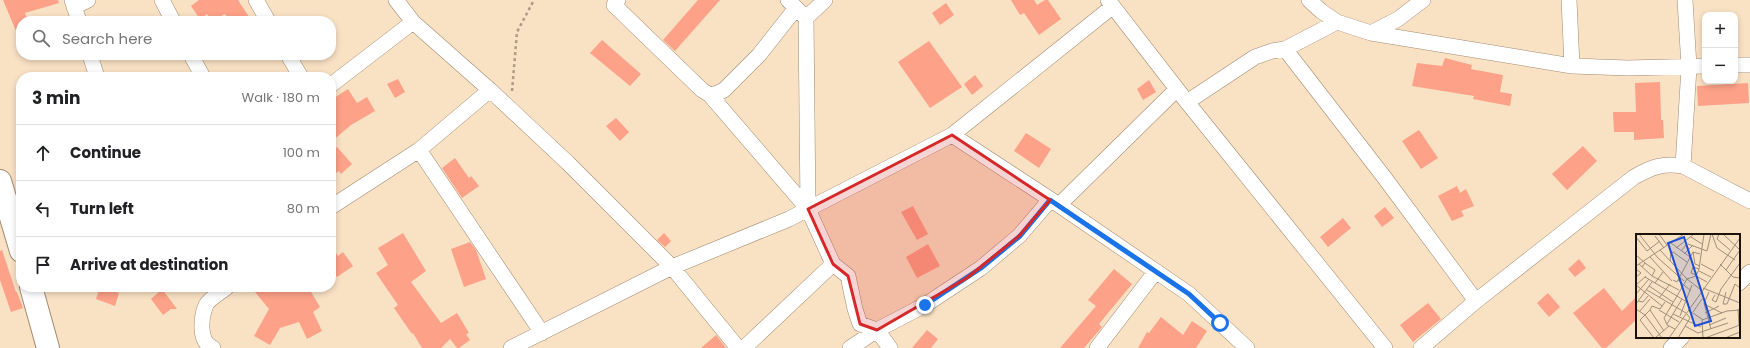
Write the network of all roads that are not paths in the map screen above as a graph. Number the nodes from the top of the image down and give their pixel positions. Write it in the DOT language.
graph roads {
  1 [pos="88,0"];
  2 [pos="162,0"];
  3 [pos="256,0"];
  4 [pos="396,0"];
  5 [pos="618,0"];
  6 [pos="825,0"];
  7 [pos="1309,0"];
  8 [pos="1422,0"];
  9 [pos="1569,0"];
  10 [pos="1685,0"];
  11 [pos="1110,3"];
  12 [pos="75,9"];
  13 [pos="797,9"];
  14 [pos="170,16"];
  15 [pos="265,16"];
  16 [pos="413,22"];
  17 [pos="1337,22"];
  18 [pos="1371,33"];
  19 [pos="1285,49"];
  20 [pos="92,60"];
  21 [pos="194,60"];
  22 [pos="291,60"];
  23 [pos="1738,65"];
  24 [pos="1750,65"];
  25 [pos="1572,66"];
  26 [pos="1702,66"];
  27 [pos="1689,67"];
  28 [pos="96,72"];
  29 [pos="200,72"];
  30 [pos="298,72"];
  31 [pos="336,81"];
  32 [pos="1177,89"];
  33 [pos="490,90"];
  34 [pos="710,95"];
  35 [pos="1187,102"];
  36 [pos="952,135"];
  37 [pos="419,150"];
  38 [pos="1683,166"];
  39 [pos="0,181"];
  40 [pos="1750,200"];
  41 [pos="1055,202"];
  42 [pos="336,204"];
  43 [pos="808,209"];
  44 [pos="16,235"];
  45 [pos="833,264"];
  46 [pos="672,267"];
  47 [pos="1156,271"];
  48 [pos="1750,272"];
  49 [pos="1740,282"];
  50 [pos="34,292"];
  51 [pos="220,292"];
  52 [pos="1476,301"];
  53 [pos="877,330"];
  54 [pos="542,333"];
  55 [pos="1681,338"];
  56 [pos="48,348"];
  57 [pos="213,348"];
  58 [pos="511,348"];
  59 [pos="738,348"];
  60 [pos="744,348"];
  61 [pos="850,348"];
  62 [pos="890,348"];
  63 [pos="1097,348"];
  64 [pos="1247,348"];
  65 [pos="1385,348"];
  66 [pos="1421,348"];
  67 [pos="1671,348"];
  1 -- 12 [label="street"];
  2 -- 14 [label="street"];
  3 -- 15 [label="street"];
  4 -- 16 [label="street"];
  5 -- 34 [label="street"];
  6 -- 13 [label="street"];
  7 -- 17 [label="street"];
  8 -- 18 [label="street"];
  9 -- 25 [label="street"];
  10 -- 27 [label="street"];
  11 -- 32 [label="street"];
  11 -- 36 [label="street"];
  13 -- 34 [label="street"];
  13 -- 43 [label="street"];
  16 -- 31 [label="street"];
  16 -- 33 [label="street"];
  17 -- 18 [label="street"];
  17 -- 19 [label="street"];
  18 -- 25 [label="street"];
  19 -- 35 [label="street"];
  19 -- 52 [label="street"];
  20 -- 28 [label="street"];
  21 -- 29 [label="street"];
  22 -- 30 [label="street"];
  23 -- 24 [label="street"];
  25 -- 27 [label="street"];
  26 -- 27 [label="street"];
  27 -- 38 [label="street"];
  32 -- 35 [label="street"];
  32 -- 41 [label="street"];
  33 -- 37 [label="street"];
  33 -- 46 [label="street"];
  34 -- 43 [label="street"];
  35 -- 65 [label="street"];
  36 -- 41 [label="street"];
  36 -- 43 [label="street"];
  37 -- 42 [label="street"];
  37 -- 54 [label="street"];
  38 -- 40 [label="street"];
  38 -- 52 [label="street"];
  39 -- 44 [label="main road"];
  41 -- 47 [label="street"];
  41 -- 53 [label="street"];
  43 -- 45 [label="street"];
  43 -- 46 [label="street"];
  45 -- 53 [label="street"];
  45 -- 60 [label="street"];
  46 -- 54 [label="street"];
  46 -- 59 [label="street"];
  47 -- 63 [label="street"];
  47 -- 64 [label="street"];
  48 -- 49 [label="street"];
  50 -- 56 [label="main road"];
  51 -- 57 [label="street"];
  52 -- 66 [label="street"];
  53 -- 61 [label="street"];
  53 -- 62 [label="street"];
  54 -- 58 [label="street"];
  55 -- 67 [label="street"];
}
